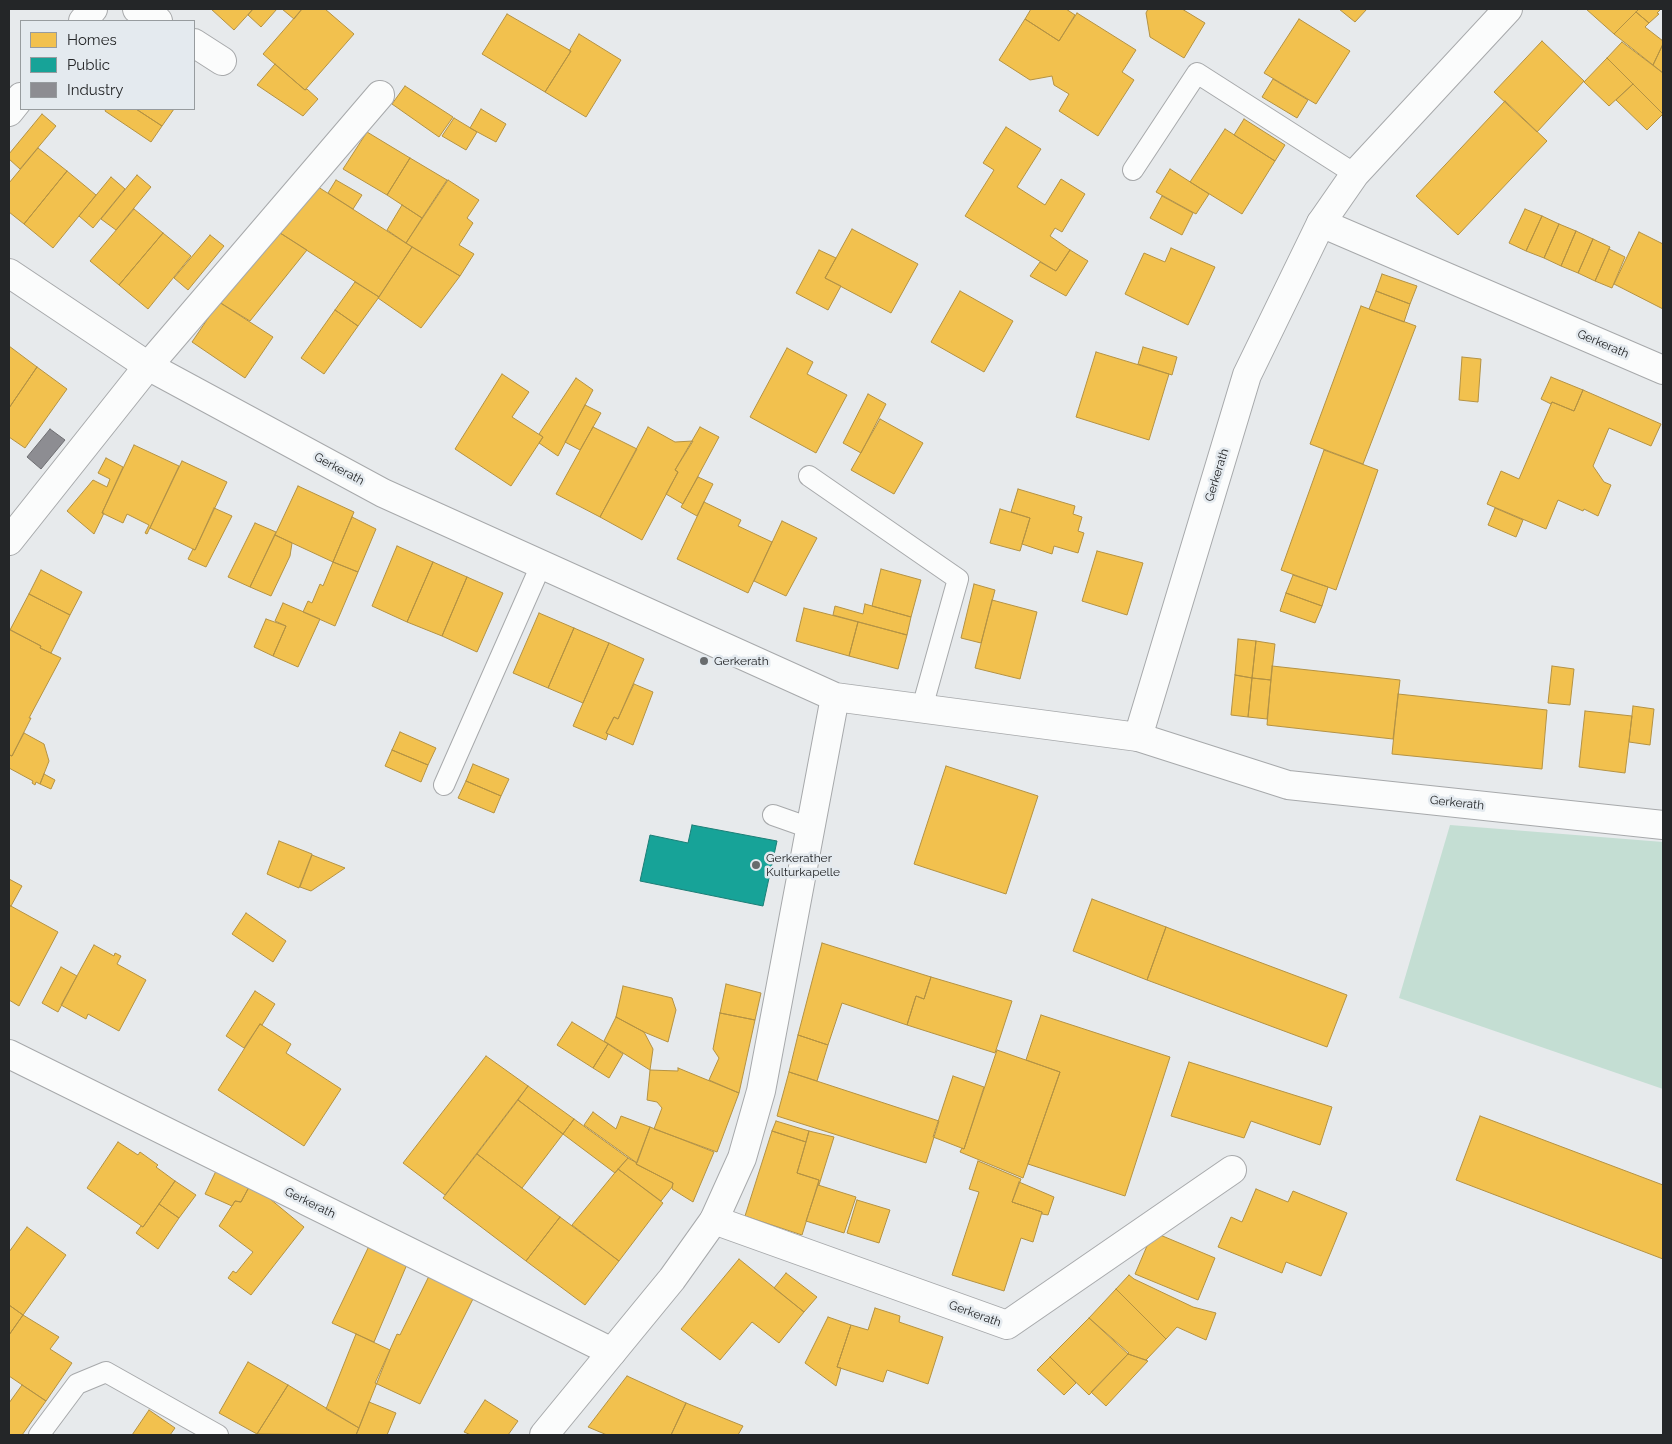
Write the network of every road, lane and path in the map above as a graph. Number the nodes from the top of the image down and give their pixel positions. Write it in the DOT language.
graph roads {
  1 [pos="93,9"];
  2 [pos="137,9"];
  3 [pos="1508,9"];
  4 [pos="84,20"];
  5 [pos="156,20"];
  6 [pos="195,45"];
  7 [pos="222,61"];
  8 [pos="380,94"];
  9 [pos="20,98"];
  10 [pos="9,112"];
  11 [pos="1134,170"];
  12 [pos="1355,174"];
  13 [pos="1321,223"];
  14 [pos="9,273"];
  15 [pos="148,366"];
  16 [pos="1663,370"];
  17 [pos="809,476"];
  18 [pos="9,541"];
  19 [pos="541,565"];
  20 [pos="836,697"];
  21 [pos="922,708"];
  22 [pos="1138,737"];
  23 [pos="444,785"];
  24 [pos="773,815"];
  25 [pos="1663,825"];
  26 [pos="810,828"];
  27 [pos="9,1054"];
  28 [pos="1232,1170"];
  29 [pos="714,1220"];
  30 [pos="612,1352"];
  31 [pos="39,1435"];
  32 [pos="218,1435"];
  33 [pos="544,1435"];
  1 -- 4 [label="street"];
  2 -- 5 [label="street"];
  3 -- 12 [label="street, Gerkerath"];
  6 -- 7 [label="street"];
  8 -- 15 [label="street"];
  9 -- 10 [label="street"];
  11 -- 12 [label="lane"];
  12 -- 13 [label="street, Gerkerath"];
  13 -- 16 [label="street, Gerkerath"];
  13 -- 22 [label="street, Gerkerath"];
  14 -- 15 [label="street, Gerkerath"];
  15 -- 18 [label="street"];
  15 -- 19 [label="street, Gerkerath"];
  17 -- 21 [label="lane"];
  19 -- 20 [label="street, Gerkerath"];
  19 -- 23 [label="lane"];
  20 -- 21 [label="street, Gerkerath"];
  20 -- 26 [label="street"];
  21 -- 22 [label="street, Gerkerath"];
  22 -- 25 [label="street, Gerkerath"];
  24 -- 26 [label="lane"];
  26 -- 29 [label="street"];
  27 -- 30 [label="street, Gerkerath"];
  28 -- 29 [label="street, Gerkerath"];
  29 -- 30 [label="street"];
  30 -- 33 [label="street"];
  31 -- 32 [label="lane"];
}
